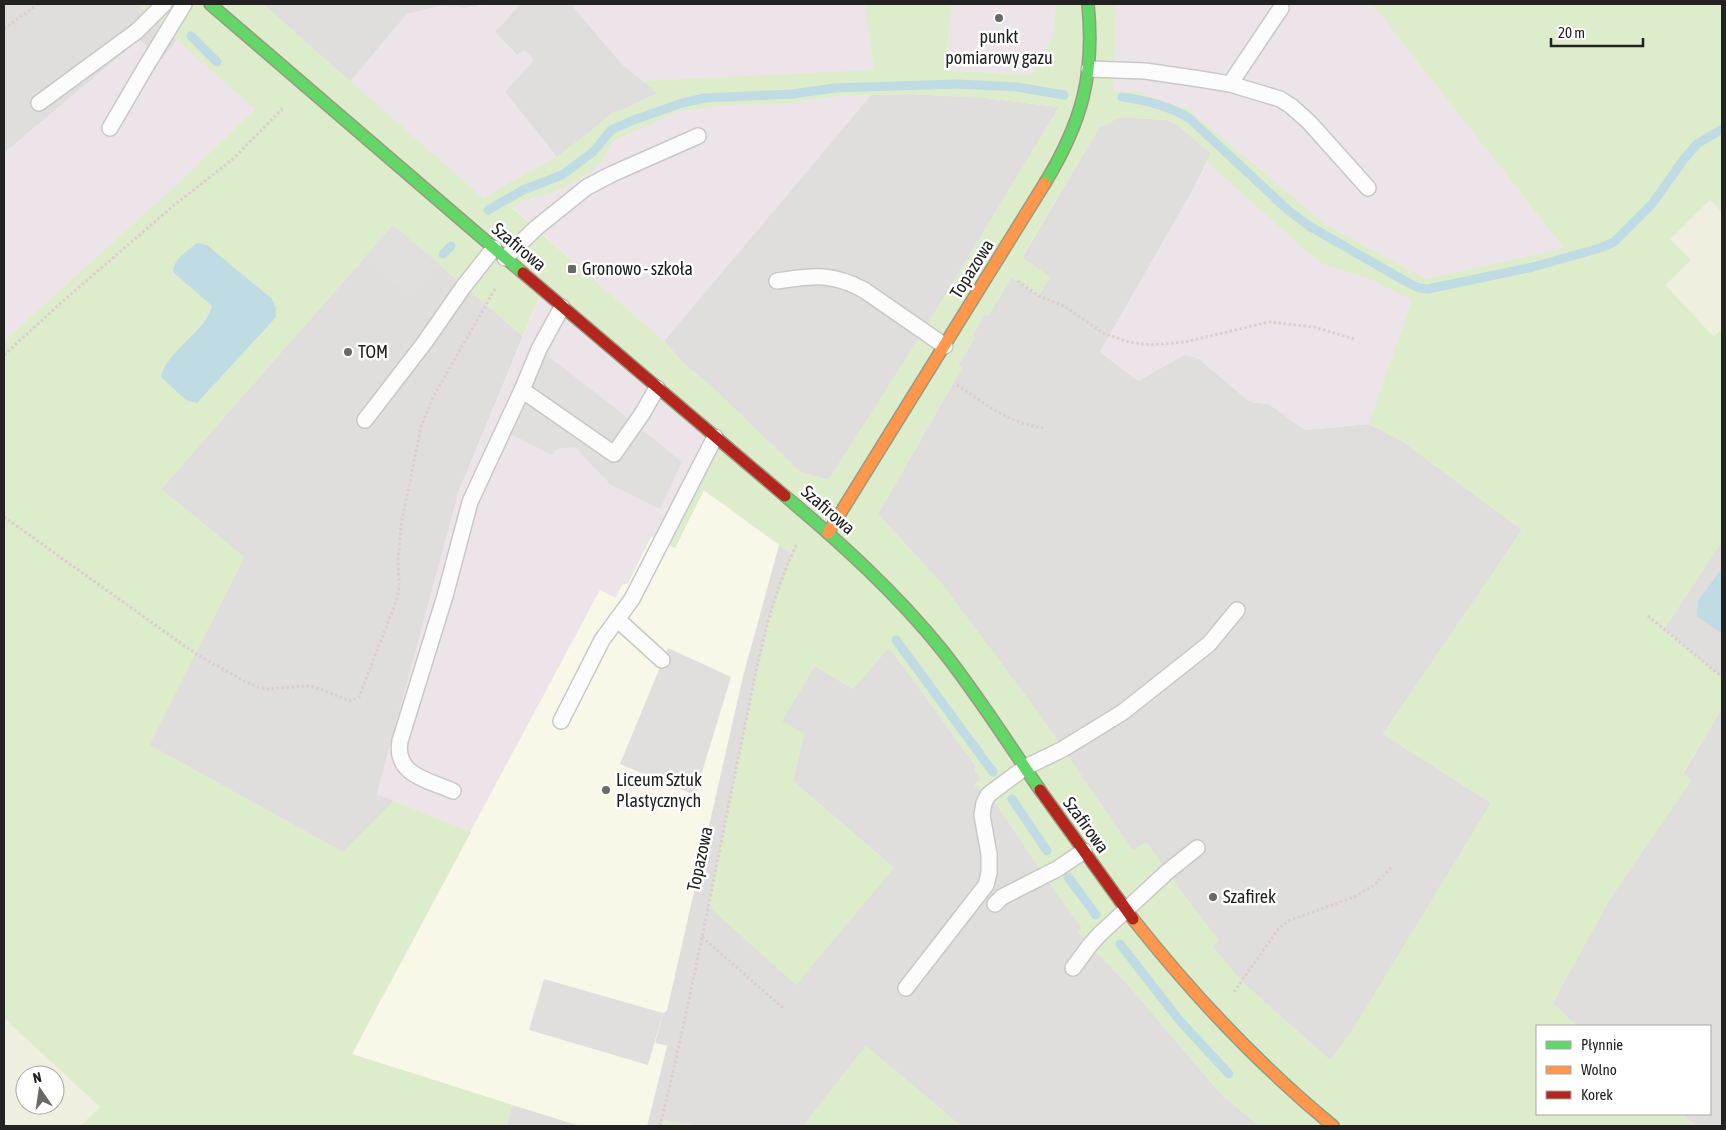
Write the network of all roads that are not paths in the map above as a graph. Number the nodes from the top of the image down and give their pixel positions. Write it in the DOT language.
graph roads {
  1 [pos="164,4"];
  2 [pos="184,4"];
  3 [pos="210,4"];
  4 [pos="1088,4"];
  5 [pos="1281,8"];
  6 [pos="1089,69"];
  7 [pos="1230,84"];
  8 [pos="39,104"];
  9 [pos="110,128"];
  10 [pos="698,136"];
  11 [pos="1368,188"];
  12 [pos="503,256"];
  13 [pos="777,281"];
  14 [pos="562,307"];
  15 [pos="945,346"];
  16 [pos="657,388"];
  17 [pos="522,390"];
  18 [pos="365,420"];
  19 [pos="715,437"];
  20 [pos="828,533"];
  21 [pos="1237,610"];
  22 [pos="617,619"];
  23 [pos="662,660"];
  24 [pos="561,721"];
  25 [pos="1024,768"];
  26 [pos="453,791"];
  27 [pos="1197,848"];
  28 [pos="1084,852"];
  29 [pos="995,904"];
  30 [pos="1127,910"];
  31 [pos="1073,968"];
  32 [pos="906,988"];
  33 [pos="1334,1126"];
  1 -- 8 [label="lane"];
  2 -- 9 [label="lane"];
  3 -- 12 [label="street, Szafirowa"];
  4 -- 6 [label="street, Topazowa"];
  5 -- 7 [label="lane"];
  6 -- 7 [label="lane"];
  6 -- 15 [label="street, Topazowa"];
  7 -- 11 [label="lane"];
  10 -- 12 [label="lane"];
  12 -- 14 [label="street, Szafirowa"];
  12 -- 18 [label="lane"];
  13 -- 15 [label="lane"];
  14 -- 16 [label="street, Szafirowa"];
  14 -- 17 [label="lane"];
  15 -- 20 [label="street, Topazowa"];
  16 -- 17 [label="lane"];
  16 -- 19 [label="street, Szafirowa"];
  17 -- 26 [label="lane"];
  19 -- 20 [label="street, Szafirowa"];
  19 -- 22 [label="lane"];
  20 -- 25 [label="street, Szafirowa"];
  21 -- 25 [label="lane"];
  22 -- 23 [label="lane"];
  22 -- 24 [label="lane"];
  25 -- 28 [label="street, Szafirowa"];
  25 -- 32 [label="lane"];
  27 -- 30 [label="lane"];
  28 -- 29 [label="lane"];
  28 -- 30 [label="street, Szafirowa"];
  30 -- 31 [label="lane"];
  30 -- 33 [label="street, Szafirowa"];
}
